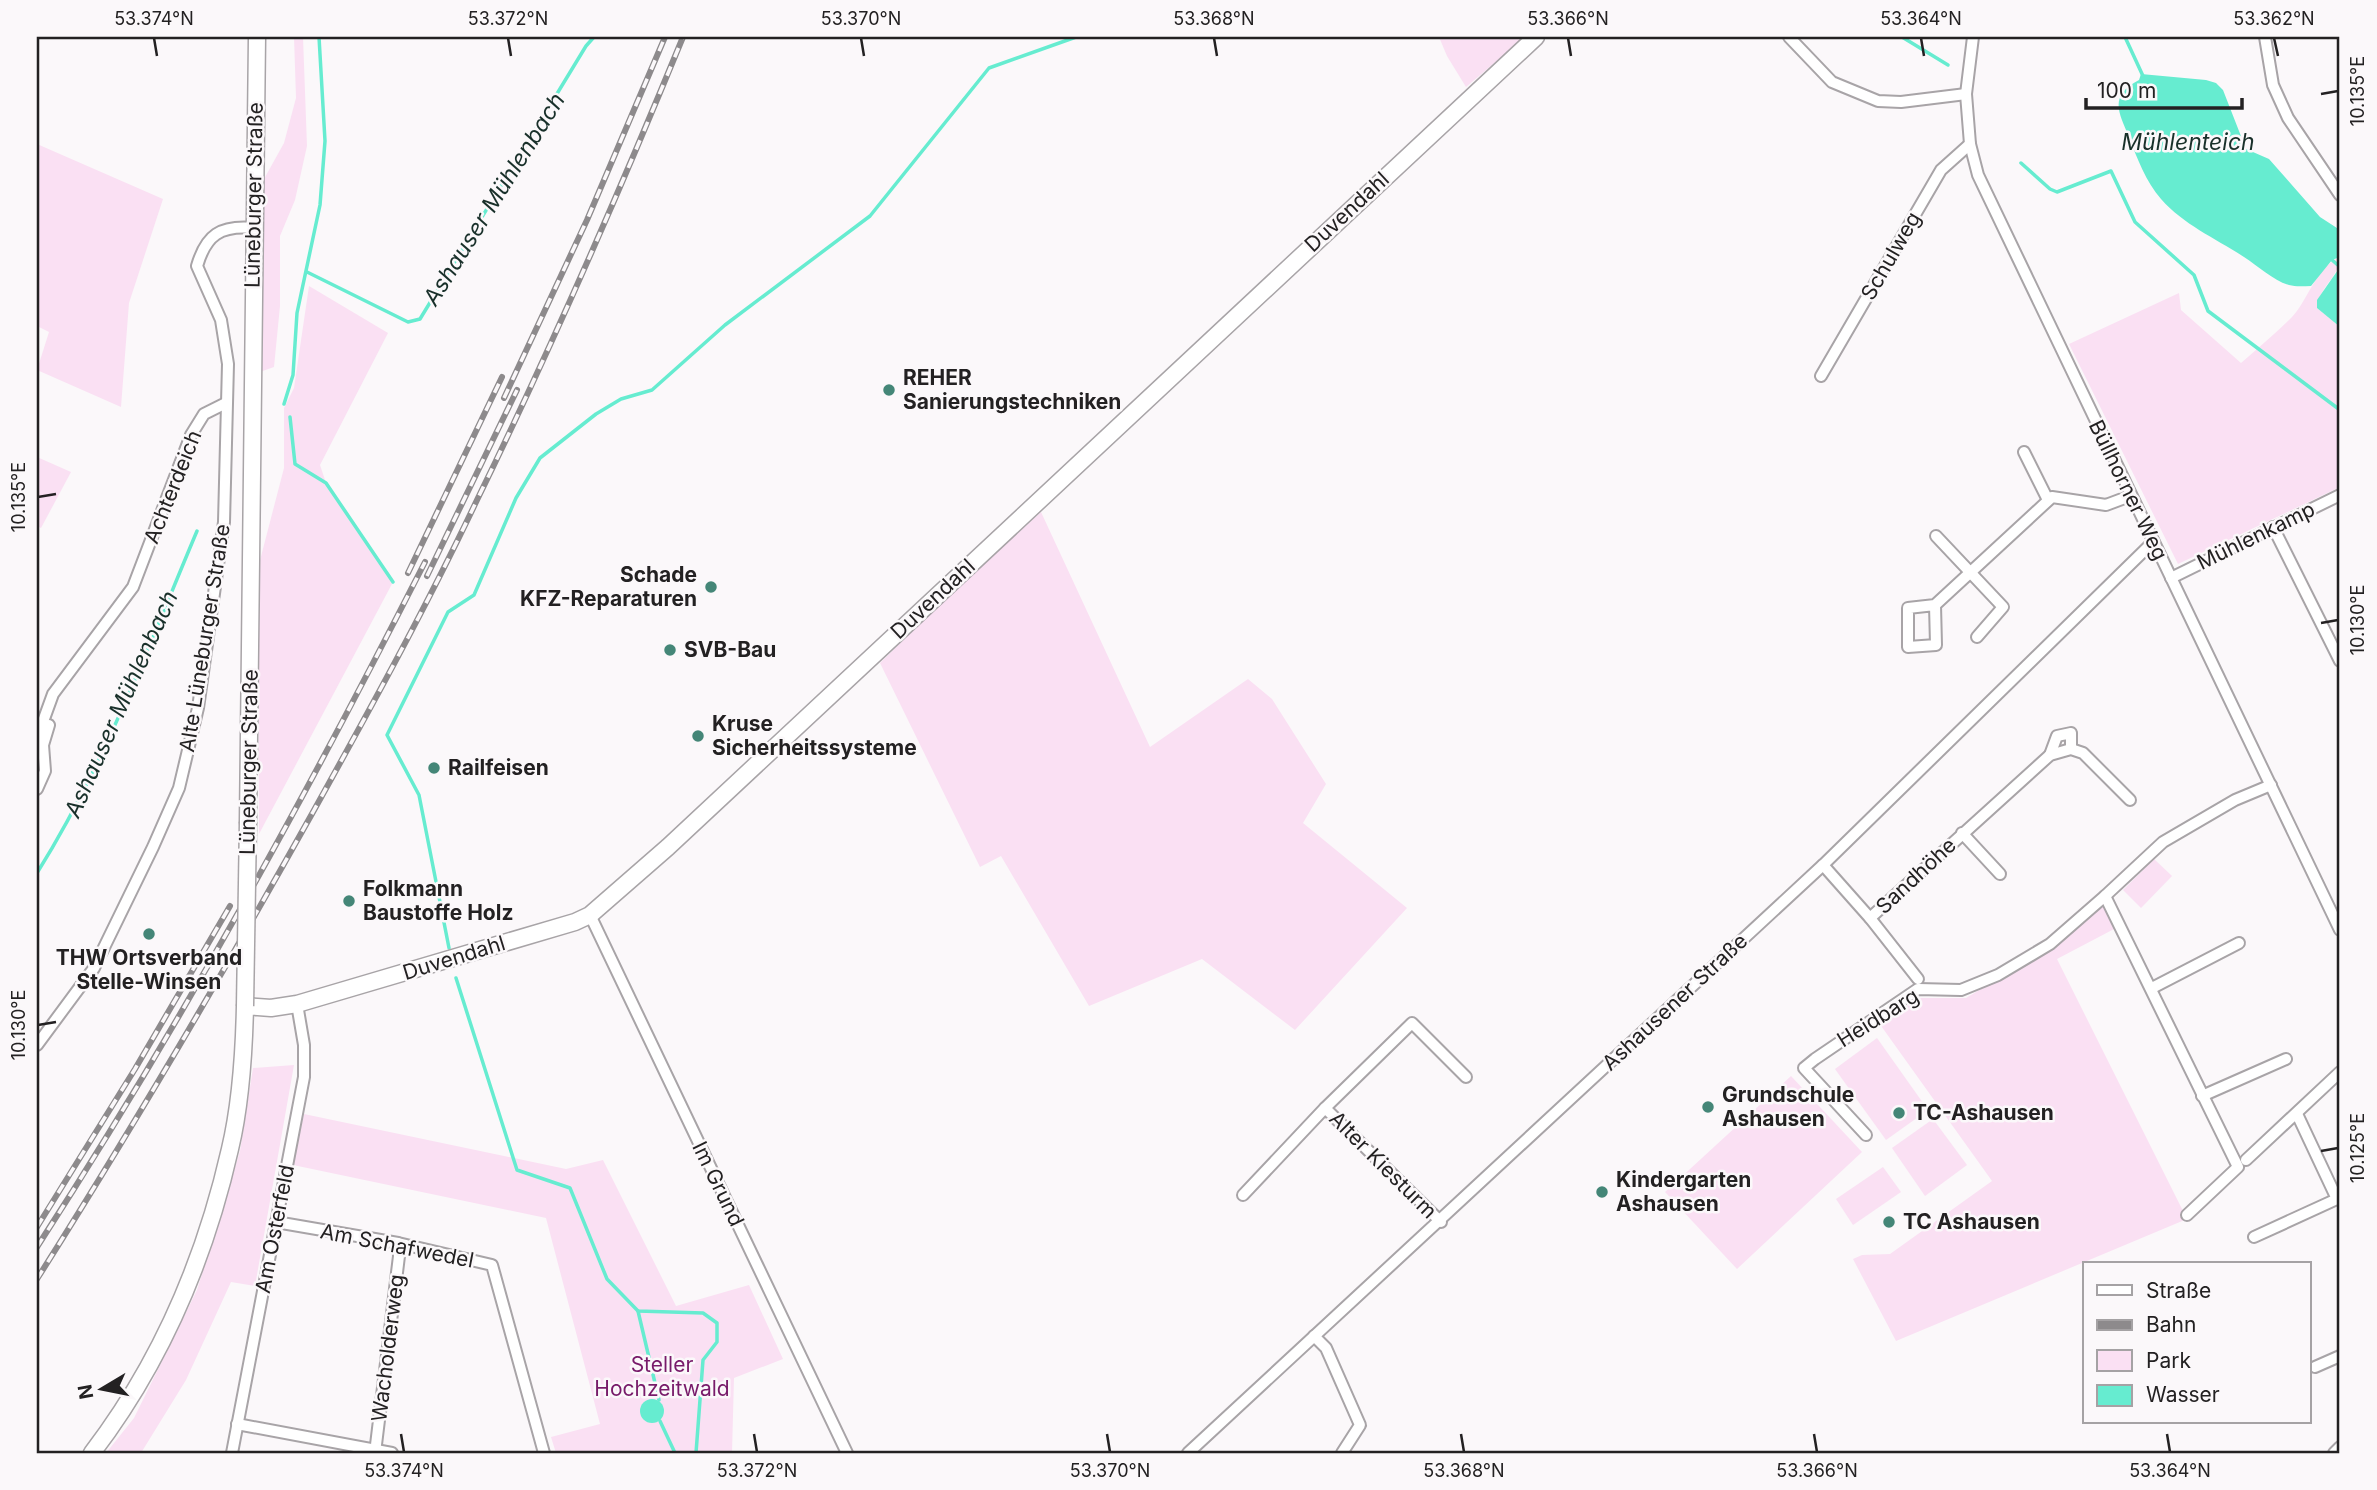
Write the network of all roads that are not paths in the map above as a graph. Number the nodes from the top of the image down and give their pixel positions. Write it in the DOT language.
graph roads {
  1 [pos="257,37"];
  2 [pos="1536,37"];
  3 [pos="1789,37"];
  4 [pos="1973,37"];
  5 [pos="2265,37"];
  6 [pos="1966,94"];
  7 [pos="1970,144"];
  8 [pos="2340,195"];
  9 [pos="254,228"];
  10 [pos="1821,376"];
  11 [pos="226,403"];
  12 [pos="2024,452"];
  13 [pos="2340,495"];
  14 [pos="2130,496"];
  15 [pos="2048,500"];
  16 [pos="2273,527"];
  17 [pos="1936,536"];
  18 [pos="2152,541"];
  19 [pos="1969,573"];
  20 [pos="2171,578"];
  21 [pos="1935,605"];
  22 [pos="1977,637"];
  23 [pos="2340,661"];
  24 [pos="53,694"];
  25 [pos="37,738"];
  26 [pos="2271,785"];
  27 [pos="37,789"];
  28 [pos="2130,800"];
  29 [pos="1962,833"];
  30 [pos="1823,866"];
  31 [pos="2000,874"];
  32 [pos="2105,896"];
  33 [pos="590,915"];
  34 [pos="1870,918"];
  35 [pos="2340,930"];
  36 [pos="2239,943"];
  37 [pos="1918,979"];
  38 [pos="2152,988"];
  39 [pos="297,1004"];
  40 [pos="245,1006"];
  41 [pos="37,1045"];
  42 [pos="2286,1059"];
  43 [pos="2340,1072"];
  44 [pos="1466,1077"];
  45 [pos="2202,1096"];
  46 [pos="1325,1108"];
  47 [pos="2297,1114"];
  48 [pos="1866,1135"];
  49 [pos="2246,1160"];
  50 [pos="1242,1195"];
  51 [pos="2339,1203"];
  52 [pos="2188,1215"];
  53 [pos="276,1222"];
  54 [pos="1441,1222"];
  55 [pos="2254,1237"];
  56 [pos="398,1244"];
  57 [pos="1314,1336"];
  58 [pos="2340,1356"];
  59 [pos="2315,1367"];
  60 [pos="237,1424"];
  61 [pos="2340,1447"];
  62 [pos="375,1451"];
  63 [pos="92,1453"];
  64 [pos="232,1453"];
  65 [pos="392,1453"];
  66 [pos="544,1453"];
  67 [pos="847,1453"];
  68 [pos="1188,1453"];
  69 [pos="1342,1453"];
  70 [pos="2334,1453"];
  1 -- 9 [label="street, Lüneburger Straße"];
  2 -- 33 [label="street, Duvendahl"];
  3 -- 6 [label="street"];
  4 -- 6 [label="street, Büllhorner Weg"];
  5 -- 8 [label="street"];
  6 -- 7 [label="street, Büllhorner Weg"];
  7 -- 10 [label="street, Schulweg"];
  7 -- 14 [label="street, Büllhorner Weg"];
  9 -- 11 [label="street"];
  9 -- 40 [label="street, Lüneburger Straße, bridge"];
  11 -- 24 [label="street, Achterdeich"];
  11 -- 41 [label="street, Alte Lüneburger Straße"];
  12 -- 15 [label="street"];
  13 -- 16 [label="street, Mühlenkamp"];
  14 -- 15 [label="street"];
  14 -- 18 [label="street, Büllhorner Weg"];
  15 -- 19 [label="street"];
  16 -- 20 [label="street, Mühlenkamp"];
  16 -- 23 [label="street"];
  17 -- 19 [label="street"];
  18 -- 20 [label="street, Büllhorner Weg"];
  18 -- 30 [label="street, Ashausener Straße"];
  19 -- 21 [label="street"];
  19 -- 22 [label="street"];
  20 -- 26 [label="street, Büllhorner Weg"];
  21 -- 21 [label="street"];
  24 -- 25 [label="street, Achterdeich"];
  24 -- 27 [label="street, Achterdeich"];
  26 -- 32 [label="street, Heidbarg"];
  26 -- 35 [label="street, Büllhorner Weg"];
  28 -- 29 [label="street, Sandhöhe"];
  29 -- 31 [label="street, Sandhöhe"];
  29 -- 34 [label="street, Sandhöhe"];
  30 -- 34 [label="street, Sandhöhe"];
  30 -- 54 [label="street, Ashausener Straße"];
  32 -- 38 [label="street"];
  32 -- 48 [label="street, Heidbarg"];
  33 -- 39 [label="street, Duvendahl"];
  33 -- 67 [label="street, Im Grund"];
  34 -- 37 [label="street, Sandhöhe"];
  36 -- 38 [label="street"];
  38 -- 45 [label="street"];
  39 -- 40 [label="street, Duvendahl"];
  39 -- 53 [label="street, Am Osterfeld"];
  40 -- 63 [label="street, Lüneburger Straße"];
  42 -- 45 [label="street"];
  43 -- 47 [label="street"];
  44 -- 46 [label="street, Alter Kiesturm"];
  45 -- 52 [label="street"];
  46 -- 50 [label="street, Alter Kiesturm"];
  46 -- 54 [label="street, Alter Kiesturm"];
  47 -- 49 [label="street"];
  47 -- 51 [label="street"];
  51 -- 55 [label="street"];
  53 -- 56 [label="street, Am Schafwedel"];
  53 -- 60 [label="street, Am Osterfeld"];
  54 -- 57 [label="street, Ashausener Straße"];
  56 -- 62 [label="street, Wacholderweg"];
  56 -- 66 [label="street, Am Schafwedel"];
  57 -- 68 [label="street, Ashausener Straße"];
  57 -- 69 [label="street"];
  58 -- 59 [label="street"];
  60 -- 62 [label="street"];
  60 -- 64 [label="street, Am Osterfeld"];
  61 -- 70 [label="street"];
  62 -- 65 [label="street"];
}
